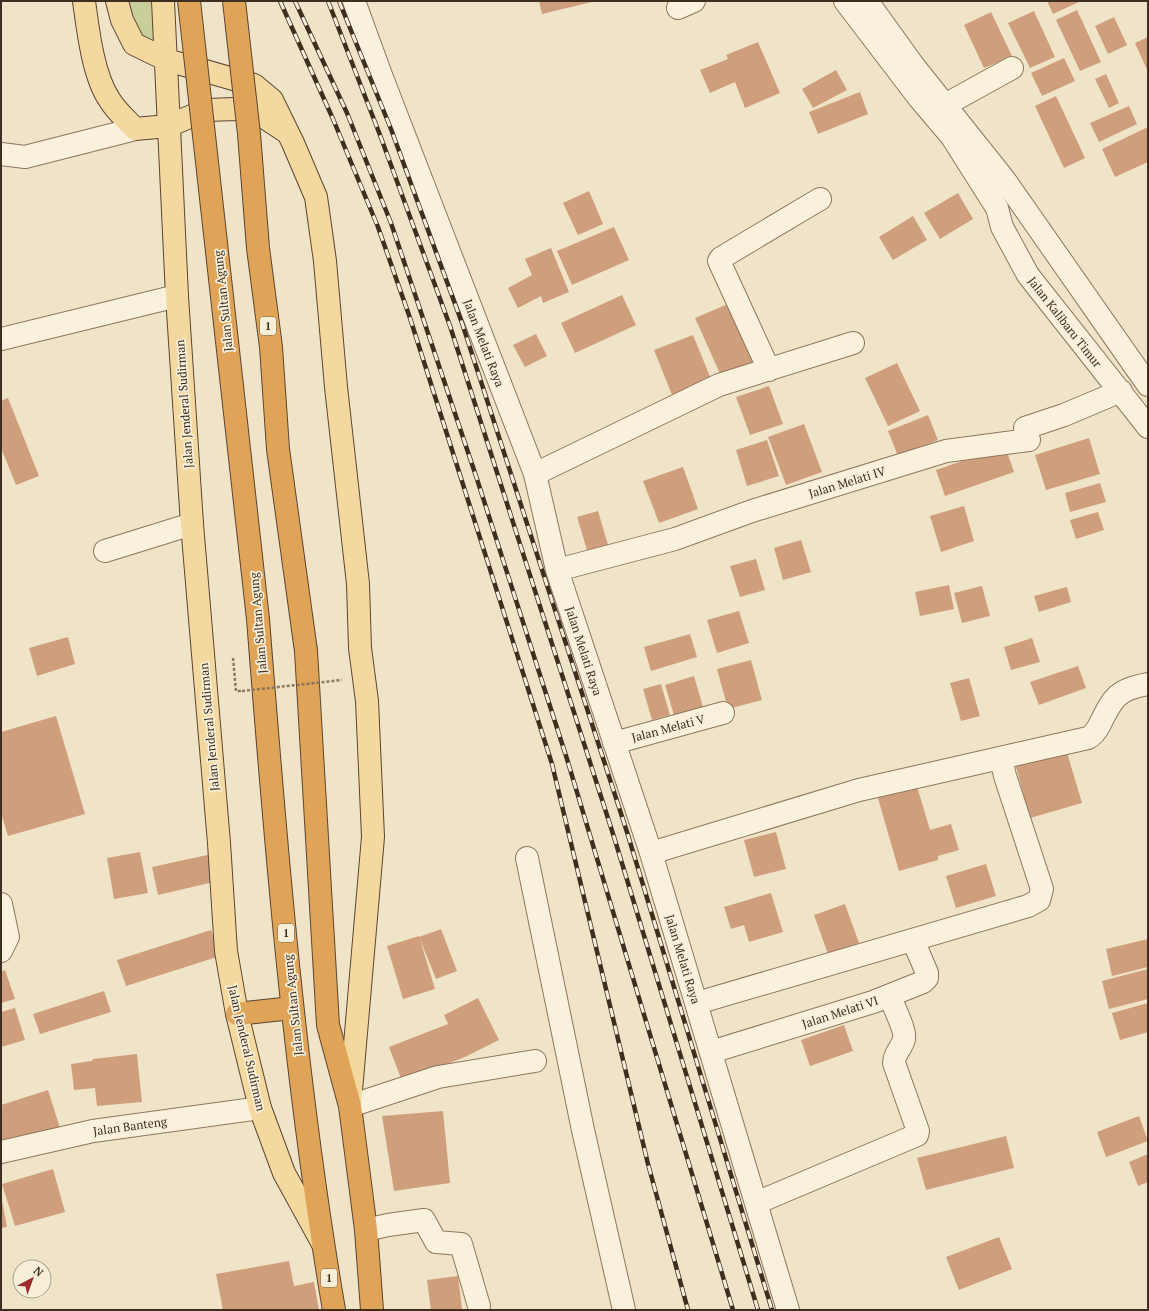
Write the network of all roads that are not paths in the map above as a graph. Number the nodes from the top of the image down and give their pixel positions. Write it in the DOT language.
graph roads {
  1 [pos="84,1"];
  2 [pos="117,1"];
  3 [pos="163,1"];
  4 [pos="189,1"];
  5 [pos="234,1"];
  6 [pos="354,1"];
  7 [pos="845,1"];
  8 [pos="866,1"];
  9 [pos="167,60"];
  10 [pos="1012,68"];
  11 [pos="945,105"];
  12 [pos="168,126"];
  13 [pos="135,130"];
  14 [pos="288,133"];
  15 [pos="1,154"];
  16 [pos="170,176"];
  17 [pos="1015,196"];
  18 [pos="820,199"];
  19 [pos="997,208"];
  20 [pos="177,296"];
  21 [pos="1,339"];
  22 [pos="852,343"];
  23 [pos="769,370"];
  24 [pos="1147,383"];
  25 [pos="1121,392"];
  26 [pos="1148,427"];
  27 [pos="535,474"];
  28 [pos="192,524"];
  29 [pos="105,551"];
  30 [pos="557,570"];
  31 [pos="1148,684"];
  32 [pos="723,713"];
  33 [pos="614,743"];
  34 [pos="1001,758"];
  35 [pos="650,853"];
  36 [pos="527,858"];
  37 [pos="1,904"];
  38 [pos="913,940"];
  39 [pos="1,951"];
  40 [pos="890,996"];
  41 [pos="697,1003"];
  42 [pos="292,1008"];
  43 [pos="237,1014"];
  44 [pos="711,1052"];
  45 [pos="535,1061"];
  46 [pos="350,1106"];
  47 [pos="260,1108"];
  48 [pos="1,1152"];
  49 [pos="756,1203"];
  50 [pos="366,1230"];
  51 [pos="323,1246"];
  52 [pos="479,1306"];
  53 [pos="334,1310"];
  54 [pos="372,1310"];
  55 [pos="624,1310"];
  56 [pos="788,1310"];
  1 -- 13 [label="main road"];
  2 -- 9 [label="main road"];
  3 -- 9 [label="main road, Jalan Jenderal Sudirman"];
  4 -- 42 [label="highway, Jalan Sultan Agung / 1, bridge"];
  5 -- 46 [label="highway, 1, bridge"];
  6 -- 27 [label="street, Jalan Melati Raya"];
  7 -- 19 [label="street, Jalan Kalibaru Timur"];
  8 -- 11 [label="street"];
  9 -- 12 [label="main road, Jalan Jenderal Sudirman"];
  9 -- 14 [label="main road"];
  10 -- 11 [label="street"];
  11 -- 17 [label="street"];
  12 -- 13 [label="main road"];
  12 -- 14 [label="main road"];
  12 -- 16 [label="main road, Jalan Jenderal Sudirman"];
  13 -- 15 [label="street"];
  13 -- 16 [label="main road"];
  14 -- 46 [label="main road"];
  16 -- 20 [label="main road, Jalan Jenderal Sudirman"];
  17 -- 19 [label="street"];
  17 -- 24 [label="street"];
  18 -- 23 [label="street"];
  19 -- 25 [label="street, Jalan Kalibaru Timur"];
  20 -- 21 [label="street"];
  20 -- 28 [label="main road, Jalan Jenderal Sudirman"];
  22 -- 23 [label="street"];
  23 -- 27 [label="street"];
  25 -- 26 [label="street, Jalan Kalibaru Timur"];
  25 -- 30 [label="street, Jalan Melati IV"];
  27 -- 30 [label="street, Jalan Melati Raya"];
  28 -- 29 [label="street"];
  28 -- 43 [label="main road, Jalan Jenderal Sudirman"];
  30 -- 33 [label="street, Jalan Melati Raya"];
  31 -- 34 [label="street"];
  32 -- 33 [label="street, Jalan Melati V"];
  33 -- 35 [label="street, Jalan Melati Raya"];
  34 -- 35 [label="street"];
  34 -- 38 [label="street"];
  35 -- 41 [label="street, Jalan Melati Raya"];
  36 -- 55 [label="street"];
  37 -- 39 [label="street"];
  38 -- 40 [label="street, Jalan Melati VI"];
  38 -- 41 [label="street"];
  40 -- 44 [label="street, Jalan Melati VI"];
  40 -- 49 [label="street"];
  41 -- 44 [label="street, Jalan Melati Raya"];
  42 -- 43 [label="highway"];
  42 -- 51 [label="highway, Jalan Sultan Agung / 1"];
  43 -- 47 [label="main road, Jalan Jenderal Sudirman"];
  44 -- 49 [label="street, Jalan Melati Raya"];
  45 -- 46 [label="street"];
  46 -- 50 [label="highway, 1"];
  47 -- 48 [label="street, Jalan Banteng"];
  47 -- 51 [label="main road, Jalan Jenderal Sudirman"];
  49 -- 56 [label="street, Jalan Melati Raya"];
  50 -- 52 [label="street"];
  50 -- 54 [label="highway, 1"];
  51 -- 53 [label="highway, Jalan Jenderal Sudirman / 1"];
}
